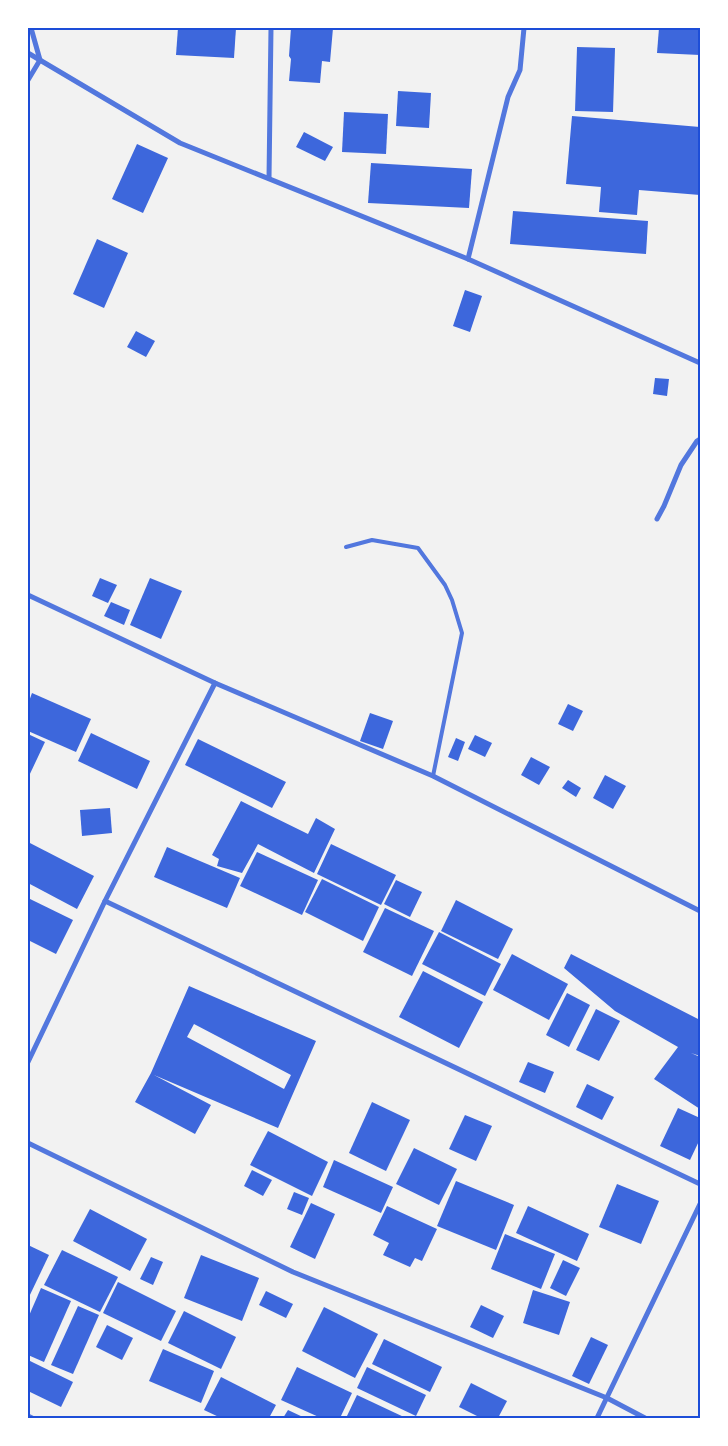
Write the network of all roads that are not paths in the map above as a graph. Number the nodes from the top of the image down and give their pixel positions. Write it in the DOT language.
graph roads {
  1 [pos="30,28"];
  2 [pos="271,28"];
  3 [pos="524,28"];
  4 [pos="28,53"];
  5 [pos="40,60"];
  6 [pos="28,80"];
  7 [pos="270,178"];
  8 [pos="468,259"];
  9 [pos="700,363"];
  10 [pos="700,439"];
  11 [pos="657,519"];
  12 [pos="346,547"];
  13 [pos="28,595"];
  14 [pos="215,683"];
  15 [pos="433,776"];
  16 [pos="105,901"];
  17 [pos="700,911"];
  18 [pos="28,1062"];
  19 [pos="28,1144"];
  20 [pos="700,1184"];
  21 [pos="700,1204"];
  22 [pos="607,1398"];
  23 [pos="28,1416"];
  24 [pos="32,1418"];
  25 [pos="597,1418"];
  26 [pos="645,1418"];
  1 -- 5 [label="street"];
  2 -- 7 [label="street"];
  3 -- 8 [label="street"];
  4 -- 5 [label="street"];
  5 -- 6 [label="street"];
  5 -- 7 [label="street"];
  7 -- 8 [label="street"];
  8 -- 9 [label="street"];
  10 -- 11 [label="street"];
  12 -- 15 [label="lane"];
  13 -- 14 [label="street"];
  14 -- 15 [label="street"];
  14 -- 16 [label="street"];
  15 -- 17 [label="street"];
  16 -- 18 [label="street"];
  16 -- 20 [label="street"];
  19 -- 22 [label="street"];
  21 -- 22 [label="street"];
  22 -- 25 [label="street"];
  22 -- 26 [label="street"];
  23 -- 24 [label="street"];
}
